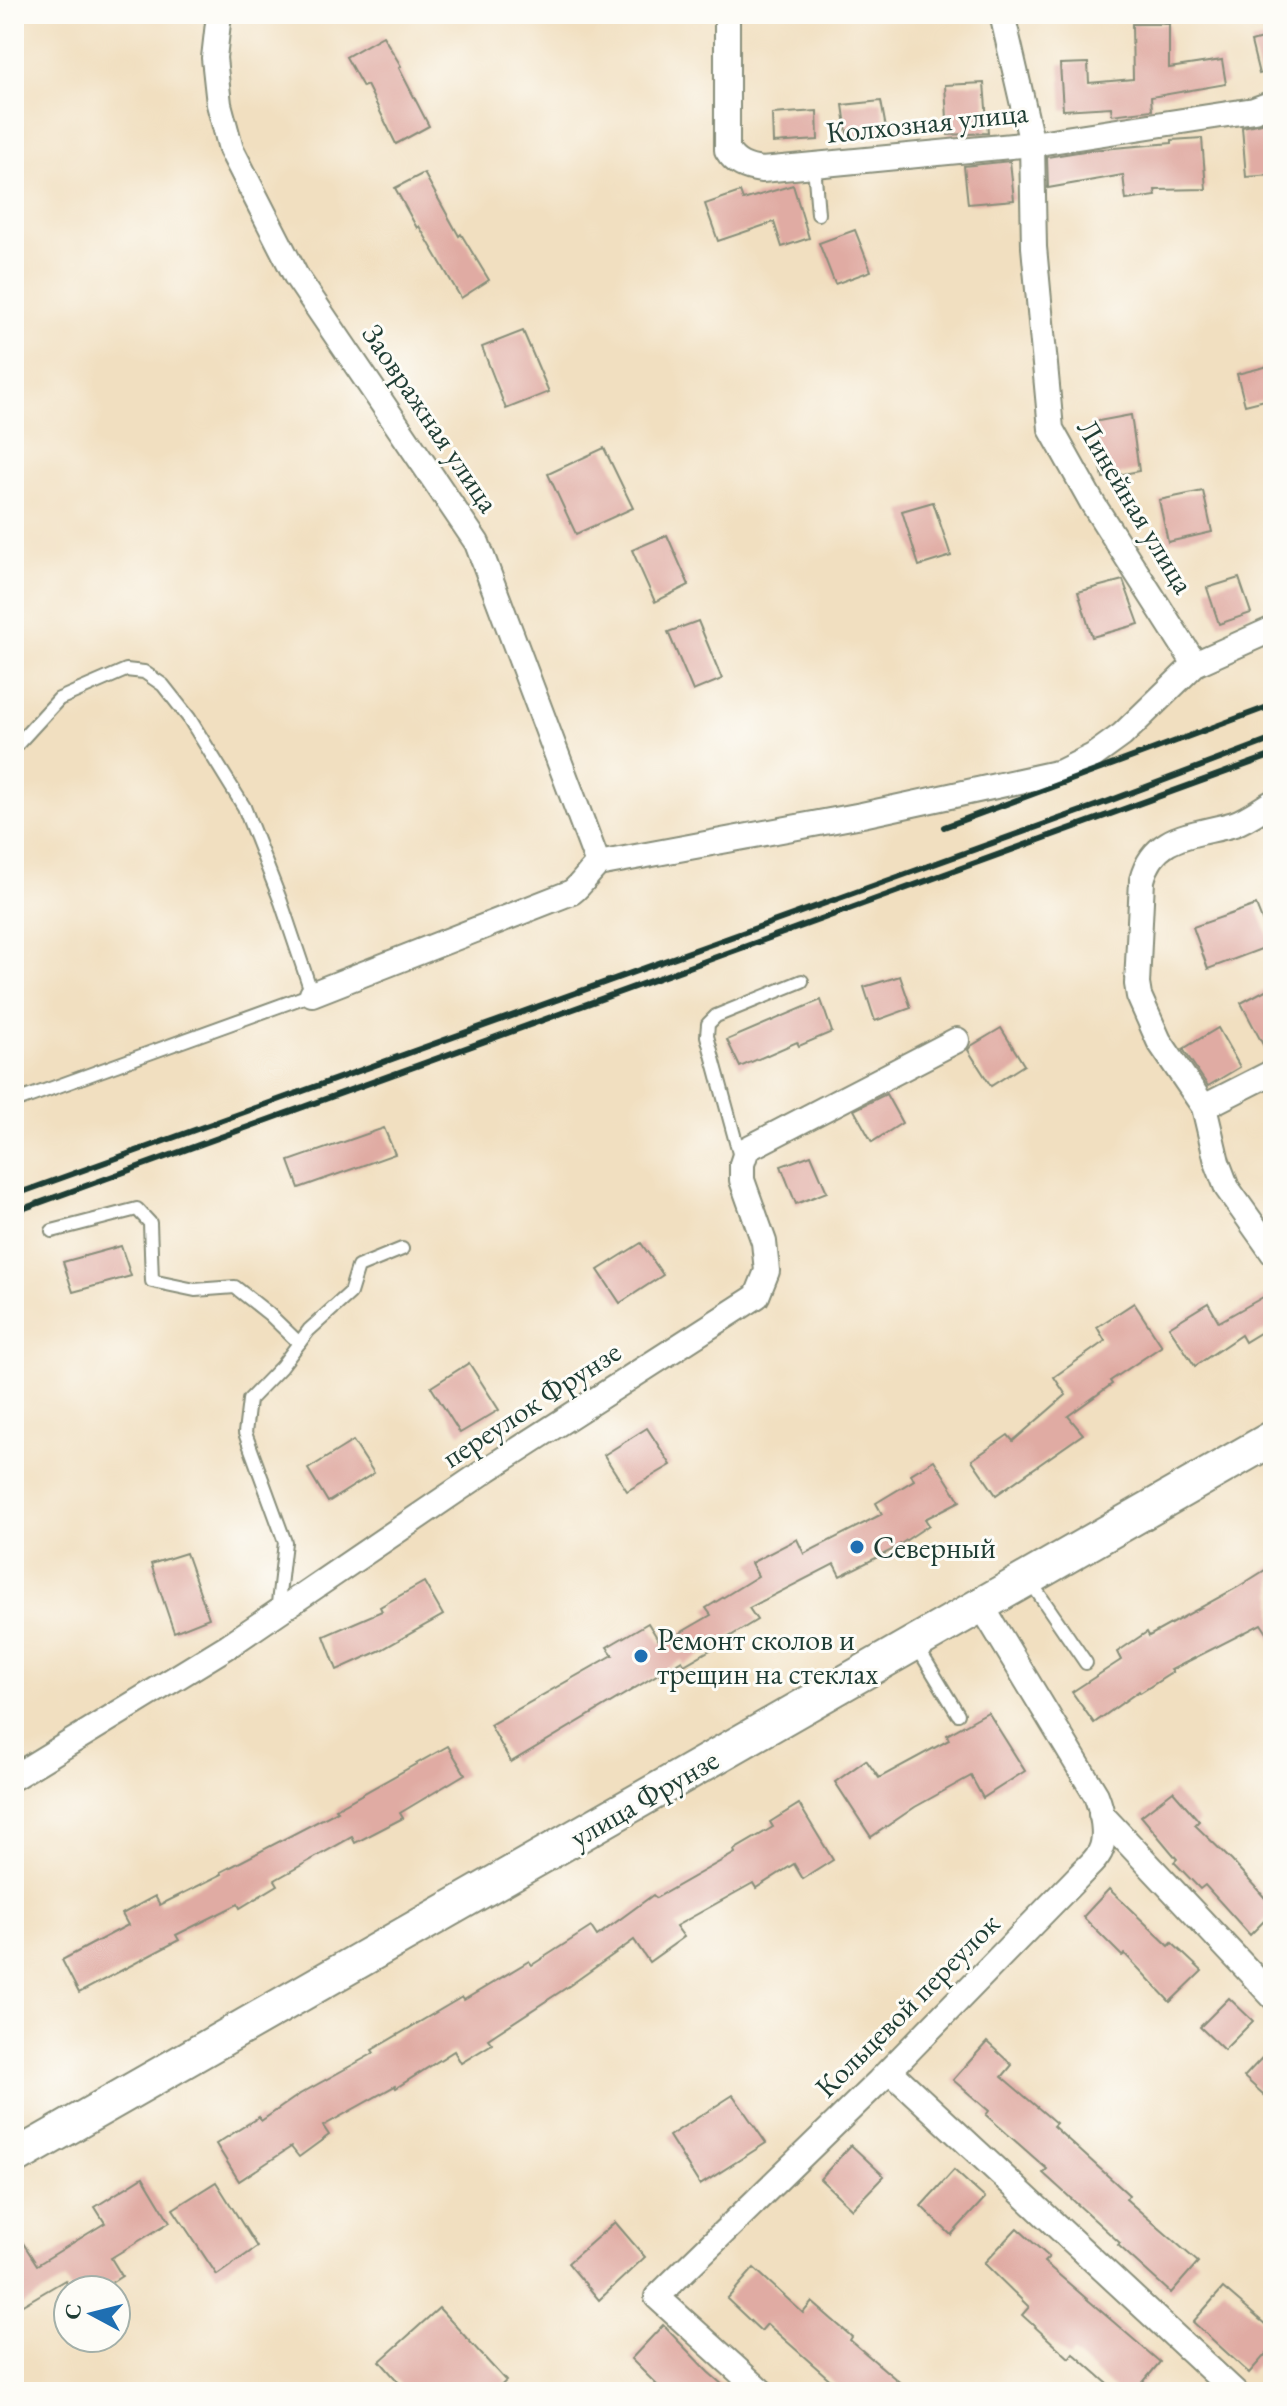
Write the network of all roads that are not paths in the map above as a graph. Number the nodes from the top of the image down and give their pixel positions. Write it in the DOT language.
graph roads {
  1 [pos="219,14"];
  2 [pos="727,14"];
  3 [pos="1002,14"];
  4 [pos="1273,103"];
  5 [pos="1032,144"];
  6 [pos="814,165"];
  7 [pos="818,214"];
  8 [pos="1273,629"];
  9 [pos="1195,664"];
  10 [pos="14,748"];
  11 [pos="1273,802"];
  12 [pos="598,864"];
  13 [pos="802,981"];
  14 [pos="312,994"];
  15 [pos="957,1040"];
  16 [pos="1273,1072"];
  17 [pos="14,1102"];
  18 [pos="1204,1107"];
  19 [pos="742,1164"];
  20 [pos="52,1231"];
  21 [pos="402,1249"];
  22 [pos="1273,1253"];
  23 [pos="299,1343"];
  24 [pos="1273,1438"];
  25 [pos="1028,1578"];
  26 [pos="981,1605"];
  27 [pos="277,1612"];
  28 [pos="915,1643"];
  29 [pos="1086,1663"];
  30 [pos="958,1714"];
  31 [pos="14,1777"];
  32 [pos="1101,1814"];
  33 [pos="1273,1997"];
  34 [pos="890,2071"];
  35 [pos="14,2158"];
  36 [pos="762,2392"];
  37 [pos="1235,2392"];
  1 -- 12 [label="street, Заовражная улица"];
  2 -- 6 [label="street, Колхозная улица"];
  3 -- 5 [label="street, Линейная улица"];
  4 -- 5 [label="street, Колхозная улица"];
  5 -- 6 [label="street, Колхозная улица"];
  5 -- 9 [label="street, Линейная улица"];
  6 -- 7 [label="lane"];
  8 -- 9 [label="street"];
  9 -- 12 [label="street"];
  10 -- 14 [label="lane"];
  11 -- 18 [label="street"];
  12 -- 14 [label="street"];
  13 -- 19 [label="lane"];
  14 -- 17 [label="lane"];
  15 -- 19 [label="street"];
  16 -- 18 [label="street"];
  18 -- 22 [label="street"];
  19 -- 27 [label="street, переулок Фрунзе"];
  20 -- 23 [label="lane"];
  21 -- 23 [label="lane"];
  23 -- 27 [label="lane"];
  24 -- 25 [label="street, улица Фрунзе"];
  25 -- 26 [label="street, улица Фрунзе"];
  25 -- 29 [label="lane"];
  26 -- 28 [label="street, улица Фрунзе"];
  26 -- 32 [label="street, Кольцевой переулок"];
  27 -- 31 [label="street, переулок Фрунзе"];
  28 -- 30 [label="lane"];
  28 -- 35 [label="street, улица Фрунзе"];
  32 -- 33 [label="street"];
  32 -- 34 [label="street, Кольцевой переулок"];
  34 -- 36 [label="street, Кольцевой переулок"];
  34 -- 37 [label="street"];
}
